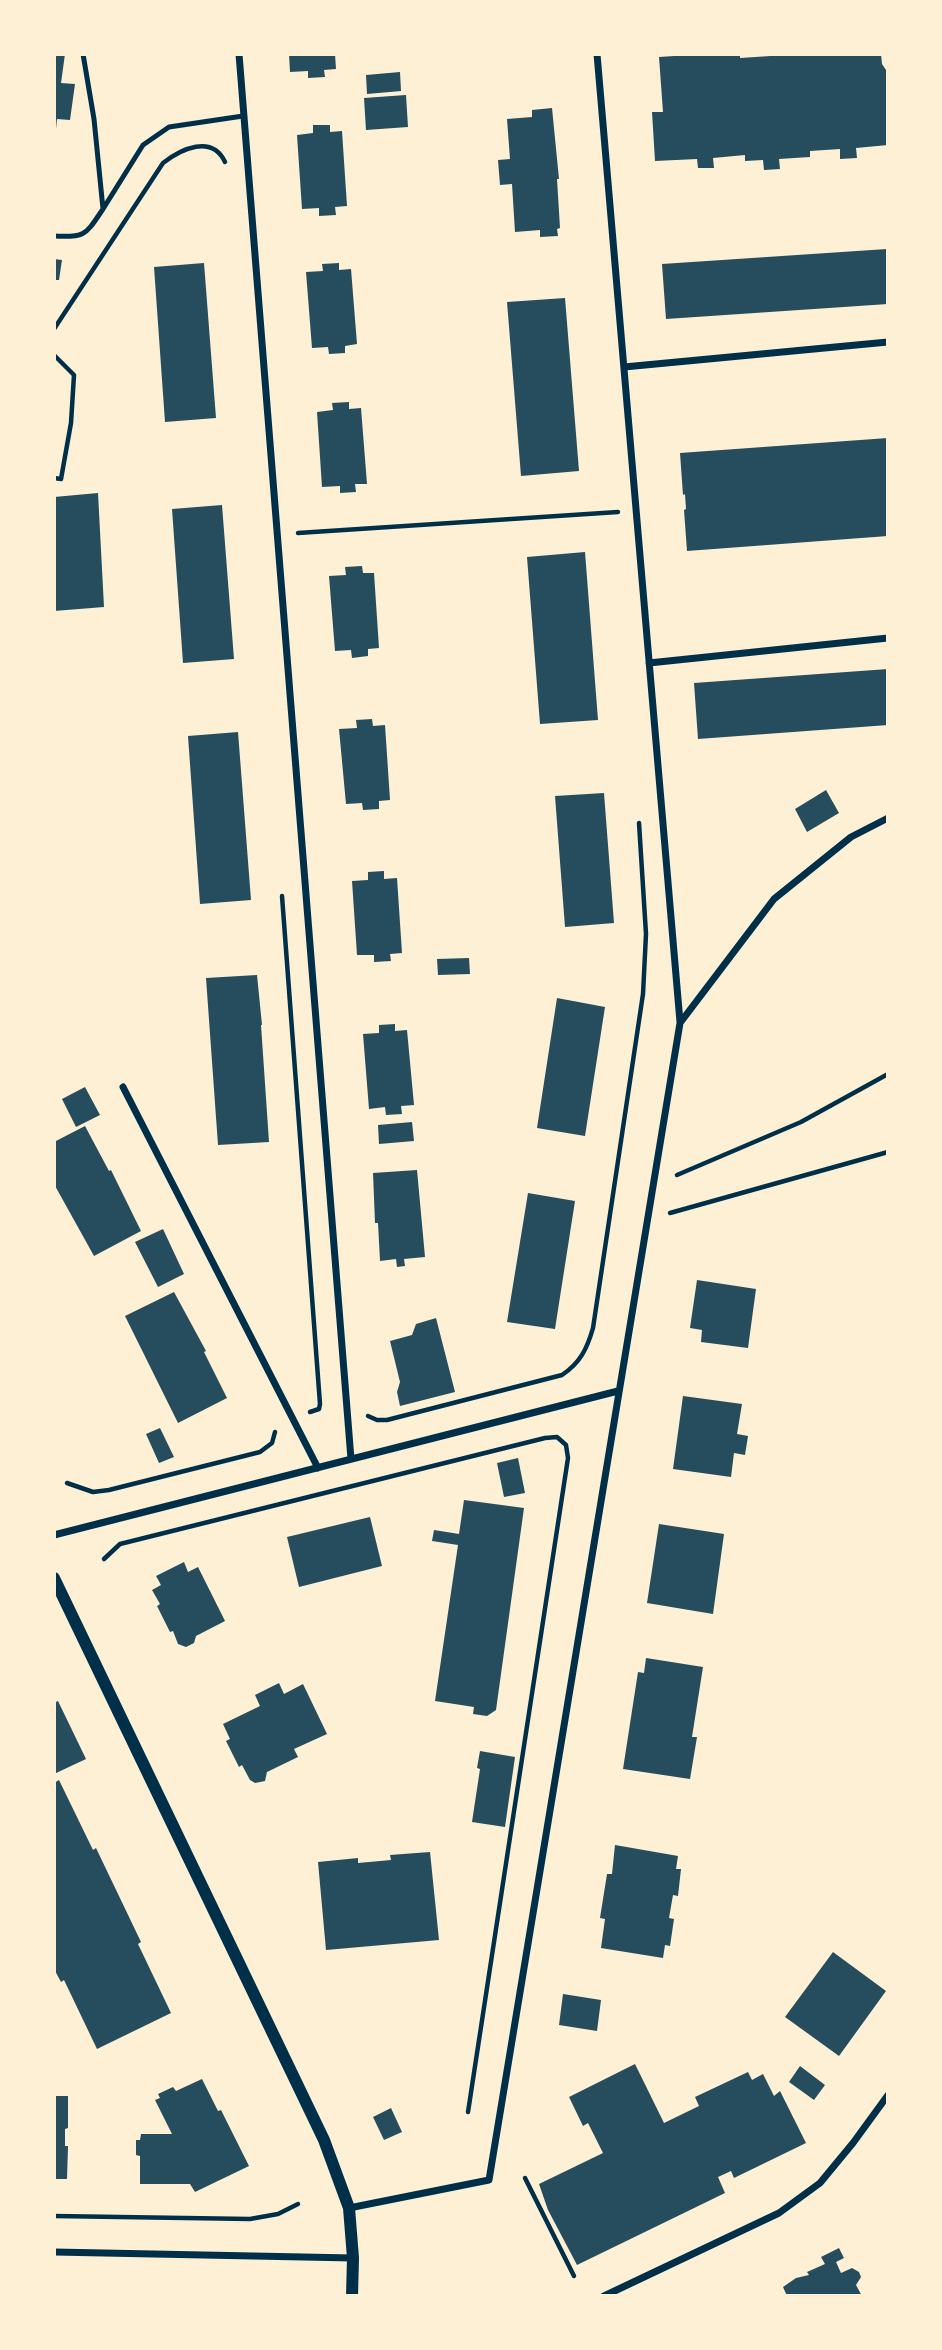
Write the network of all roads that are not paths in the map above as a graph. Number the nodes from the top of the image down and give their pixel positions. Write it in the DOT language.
graph roads {
  1 [pos="83,54"];
  2 [pos="239,54"];
  3 [pos="597,54"];
  4 [pos="243,116"];
  5 [pos="103,209"];
  6 [pos="54,236"];
  7 [pos="888,342"];
  8 [pos="624,367"];
  9 [pos="888,638"];
  10 [pos="649,663"];
  11 [pos="888,818"];
  12 [pos="680,1023"];
  13 [pos="123,1087"];
  14 [pos="618,1391"];
  15 [pos="351,1459"];
  16 [pos="318,1468"];
  17 [pos="54,1535"];
  18 [pos="54,1578"];
  19 [pos="888,2095"];
  20 [pos="349,2208"];
  21 [pos="54,2252"];
  22 [pos="353,2258"];
  23 [pos="352,2296"];
  24 [pos="604,2296"];
  1 -- 5 [label="lane"];
  2 -- 4 [label="street"];
  3 -- 8 [label="street"];
  4 -- 5 [label="lane"];
  4 -- 15 [label="street"];
  5 -- 6 [label="lane"];
  7 -- 8 [label="street"];
  8 -- 10 [label="street"];
  9 -- 10 [label="street"];
  10 -- 12 [label="street"];
  11 -- 12 [label="street"];
  12 -- 14 [label="street"];
  13 -- 16 [label="street"];
  14 -- 15 [label="street"];
  14 -- 20 [label="street"];
  15 -- 16 [label="street"];
  16 -- 17 [label="street"];
  18 -- 20 [label="street"];
  19 -- 24 [label="street"];
  20 -- 22 [label="street"];
  21 -- 22 [label="street"];
  22 -- 23 [label="street"];
}
